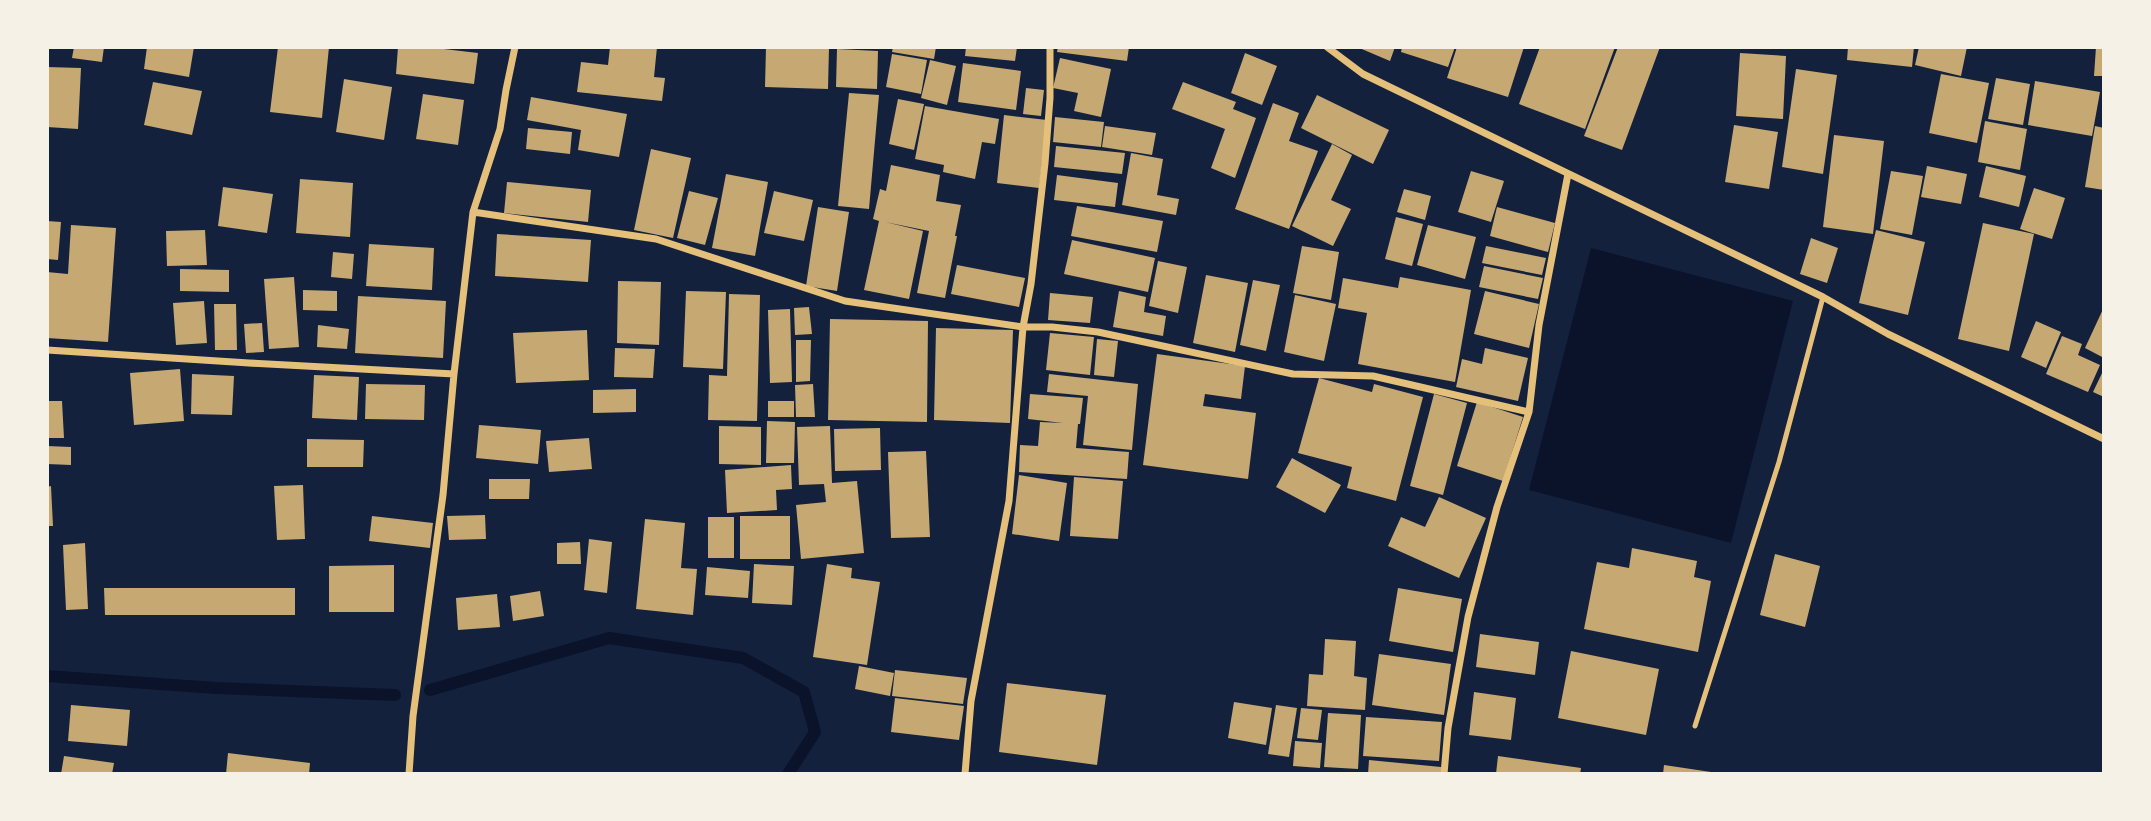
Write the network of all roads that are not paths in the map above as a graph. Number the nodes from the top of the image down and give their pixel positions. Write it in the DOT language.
graph roads {
  1 [pos="515,47"];
  2 [pos="1050,47"];
  3 [pos="1327,47"];
  4 [pos="1568,174"];
  5 [pos="473,212"];
  6 [pos="1823,296"];
  7 [pos="1023,327"];
  8 [pos="47,350"];
  9 [pos="454,374"];
  10 [pos="1529,412"];
  11 [pos="2104,439"];
  12 [pos="1695,726"];
  13 [pos="409,774"];
  14 [pos="965,774"];
  15 [pos="1444,774"];
  1 -- 5 [label="street"];
  2 -- 7 [label="street"];
  3 -- 4 [label="street"];
  4 -- 6 [label="street"];
  4 -- 10 [label="street"];
  5 -- 7 [label="street"];
  5 -- 9 [label="street"];
  6 -- 11 [label="street"];
  6 -- 12 [label="lane"];
  7 -- 10 [label="street"];
  7 -- 14 [label="street"];
  8 -- 9 [label="street"];
  9 -- 13 [label="street"];
  10 -- 15 [label="street"];
}
